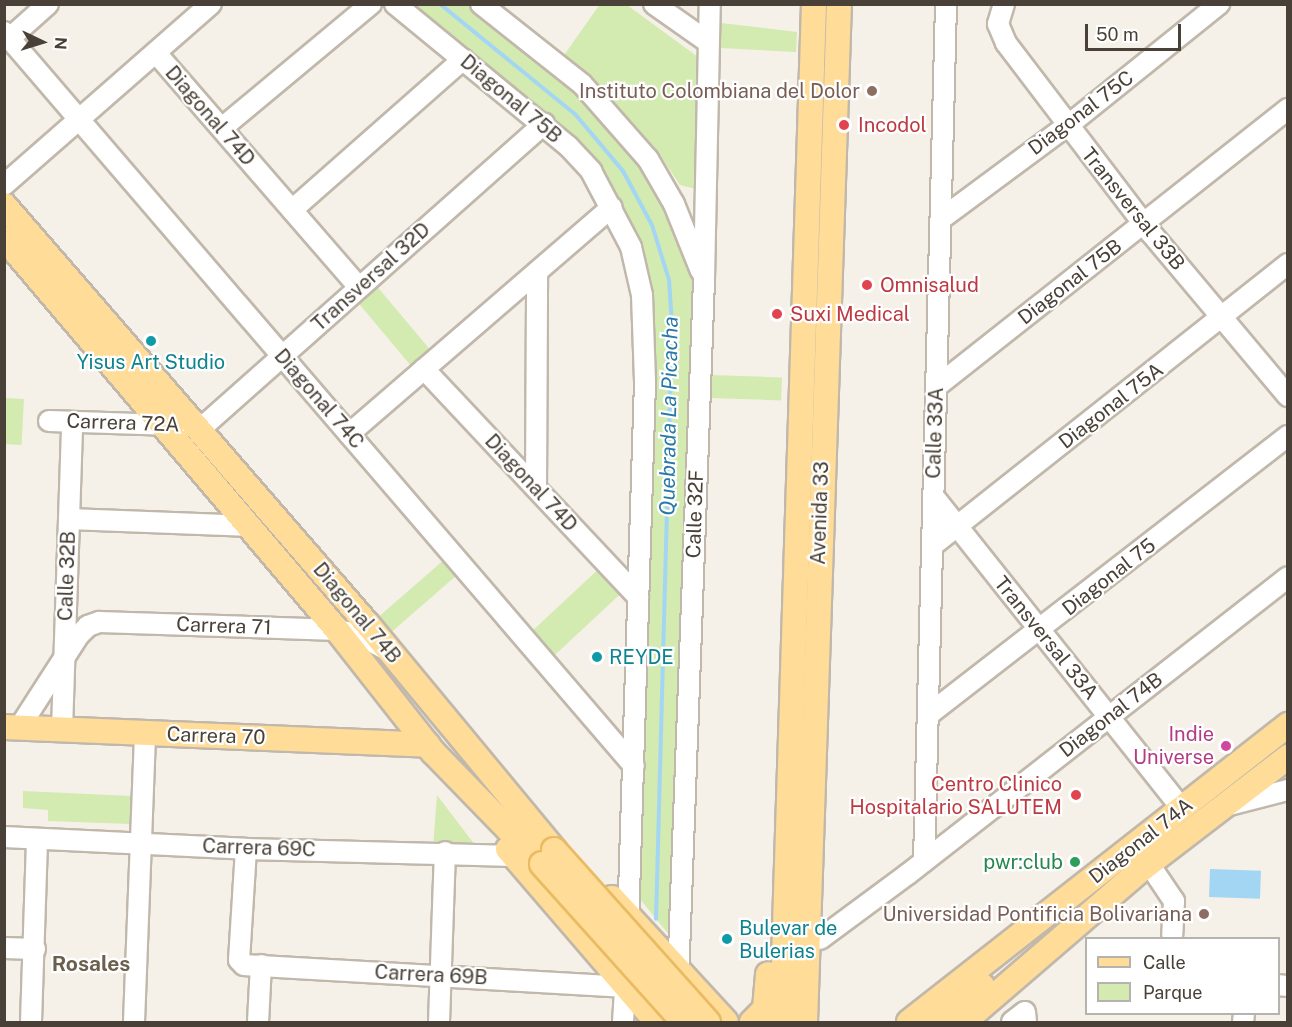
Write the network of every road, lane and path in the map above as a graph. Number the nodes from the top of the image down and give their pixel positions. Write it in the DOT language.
graph roads {
  1 [pos="48,4"];
  2 [pos="211,4"];
  3 [pos="371,4"];
  4 [pos="395,4"];
  5 [pos="482,4"];
  6 [pos="654,4"];
  7 [pos="710,4"];
  8 [pos="814,4"];
  9 [pos="839,4"];
  10 [pos="946,4"];
  11 [pos="1219,4"];
  12 [pos="1002,8"];
  13 [pos="7,35"];
  14 [pos="708,42"];
  15 [pos="156,53"];
  16 [pos="463,59"];
  17 [pos="1287,109"];
  18 [pos="79,120"];
  19 [pos="544,124"];
  20 [pos="1067,126"];
  21 [pos="222,128"];
  22 [pos="704,183"];
  23 [pos="4,185"];
  24 [pos="674,204"];
  25 [pos="4,205"];
  26 [pos="612,207"];
  27 [pos="292,210"];
  28 [pos="941,219"];
  29 [pos="1144,224"];
  30 [pos="4,238"];
  31 [pos="14,261"];
  32 [pos="54,262"];
  33 [pos="1287,264"];
  34 [pos="537,272"];
  35 [pos="704,279"];
  36 [pos="359,287"];
  37 [pos="1222,316"];
  38 [pos="282,356"];
  39 [pos="424,369"];
  40 [pos="936,387"];
  41 [pos="1287,396"];
  42 [pos="49,421"];
  43 [pos="72,422"];
  44 [pos="164,424"];
  45 [pos="196,426"];
  46 [pos="349,434"];
  47 [pos="1287,436"];
  48 [pos="536,487"];
  49 [pos="934,496"];
  50 [pos="69,519"];
  51 [pos="250,526"];
  52 [pos="958,527"];
  53 [pos="932,546"];
  54 [pos="1287,577"];
  55 [pos="638,597"];
  56 [pos="337,630"];
  57 [pos="1040,630"];
  58 [pos="393,654"];
  59 [pos="65,656"];
  60 [pos="426,695"];
  61 [pos="928,715"];
  62 [pos="1108,716"];
  63 [pos="790,721"];
  64 [pos="1287,725"];
  65 [pos="12,728"];
  66 [pos="62,730"];
  67 [pos="145,733"];
  68 [pos="813,747"];
  69 [pos="431,748"];
  70 [pos="1287,758"];
  71 [pos="634,766"];
  72 [pos="1287,790"];
  73 [pos="1229,805"];
  74 [pos="1182,808"];
  75 [pos="4,837"];
  76 [pos="37,839"];
  77 [pos="140,843"];
  78 [pos="246,849"];
  79 [pos="445,852"];
  80 [pos="513,856"];
  81 [pos="548,857"];
  82 [pos="924,861"];
  83 [pos="1145,867"];
  84 [pos="596,880"];
  85 [pos="561,914"];
  86 [pos="628,915"];
  87 [pos="1172,935"];
  88 [pos="649,938"];
  89 [pos="820,939"];
  90 [pos="4,948"];
  91 [pos="35,949"];
  92 [pos="626,957"];
  93 [pos="261,965"];
  94 [pos="679,970"];
  95 [pos="441,976"];
  96 [pos="625,987"];
  97 [pos="31,1023"];
  98 [pos="134,1023"];
  99 [pos="258,1023"];
  100 [pos="439,1023"];
  101 [pos="623,1023"];
  102 [pos="657,1023"];
  103 [pos="677,1023"];
  104 [pos="684,1023"];
  105 [pos="708,1023"];
  106 [pos="726,1023"];
  107 [pos="752,1023"];
  108 [pos="782,1023"];
  109 [pos="805,1023"];
  110 [pos="817,1023"];
  111 [pos="909,1023"];
  112 [pos="938,1023"];
  113 [pos="964,1023"];
  114 [pos="1012,1023"];
  115 [pos="1026,1023"];
  1 -- 13 [label="street"];
  2 -- 15 [label="street"];
  3 -- 21 [label="street"];
  4 -- 16 [label="street, Diagonal 75B"];
  5 -- 24 [label="street"];
  6 -- 14 [label="street"];
  7 -- 14 [label="street, Calle 32F"];
  8 -- 63 [label="main road, Avenida 33"];
  9 -- 68 [label="main road, Avenida 33"];
  10 -- 28 [label="street, Calle 33A"];
  11 -- 20 [label="street, Diagonal 75C"];
  12 -- 20 [label="street, Transversal 33B"];
  13 -- 18 [label="street, Diagonal 74C"];
  14 -- 22 [label="street, Calle 32F"];
  15 -- 18 [label="street"];
  15 -- 21 [label="street, Diagonal 74D"];
  16 -- 19 [label="street, Diagonal 75B"];
  16 -- 27 [label="street"];
  17 -- 29 [label="street, Diagonal 75B"];
  18 -- 23 [label="street"];
  18 -- 38 [label="street, Diagonal 74C"];
  19 -- 26 [label="street, Diagonal 75B"];
  19 -- 36 [label="street, Transversal 32D"];
  20 -- 28 [label="street, Diagonal 75C"];
  20 -- 29 [label="street, Transversal 33B"];
  21 -- 27 [label="street, Diagonal 74D"];
  22 -- 24 [label="street"];
  22 -- 35 [label="street, Calle 32F"];
  24 -- 35 [label="street"];
  25 -- 32 [label="main road, Diagonal 74B"];
  26 -- 34 [label="street"];
  26 -- 55 [label="street"];
  27 -- 36 [label="street, Diagonal 74D"];
  28 -- 40 [label="street, Calle 33A"];
  29 -- 37 [label="street, Transversal 33B"];
  29 -- 40 [label="street, Diagonal 75B"];
  30 -- 31 [label="main road, Diagonal 74B"];
  31 -- 32 [label="street"];
  31 -- 44 [label="main road, Diagonal 74B"];
  32 -- 45 [label="main road, Diagonal 74B"];
  33 -- 37 [label="street, Diagonal 75A"];
  34 -- 39 [label="street"];
  34 -- 48 [label="street"];
  35 -- 94 [label="street, Calle 32F"];
  36 -- 38 [label="street, Transversal 32D"];
  37 -- 41 [label="street, Transversal 33B"];
  37 -- 52 [label="street, Diagonal 75A"];
  38 -- 45 [label="street, Transversal 32D"];
  38 -- 46 [label="street, Diagonal 74C"];
  39 -- 46 [label="street"];
  39 -- 48 [label="street, Diagonal 74D"];
  40 -- 49 [label="street, Calle 33A"];
  42 -- 43 [label="street, Carrera 72A"];
  43 -- 44 [label="street, Carrera 72A"];
  43 -- 50 [label="street, Calle 32B"];
  44 -- 45 [label="street, Carrera 72A"];
  44 -- 51 [label="main road, Diagonal 74B"];
  45 -- 58 [label="main road, Diagonal 74B"];
  46 -- 71 [label="street, Diagonal 74C"];
  47 -- 57 [label="street, Diagonal 75"];
  48 -- 55 [label="street, Diagonal 74D"];
  49 -- 52 [label="street, Transversal 33A"];
  49 -- 53 [label="street, Calle 33A"];
  50 -- 51 [label="street"];
  50 -- 59 [label="street, Calle 32B"];
  51 -- 56 [label="main road, Diagonal 74B"];
  52 -- 53 [label="street, Diagonal 75A"];
  52 -- 57 [label="street, Transversal 33A"];
  53 -- 61 [label="street, Calle 33A"];
  54 -- 62 [label="street, Diagonal 74B"];
  55 -- 71 [label="street"];
  56 -- 58 [label="street, Carrera 71"];
  56 -- 59 [label="street, Carrera 71"];
  56 -- 69 [label="main road, Diagonal 74B"];
  57 -- 61 [label="street, Diagonal 75"];
  57 -- 62 [label="street, Transversal 33A"];
  58 -- 60 [label="main road, Diagonal 74B"];
  59 -- 65 [label="street, Carrera 71"];
  59 -- 66 [label="street, Calle 32B"];
  60 -- 81 [label="main road, Diagonal 74B"];
  60 -- 84 [label="main road"];
  61 -- 82 [label="street, Calle 33A"];
  62 -- 74 [label="street, Transversal 33A"];
  62 -- 82 [label="street, Diagonal 74B"];
  63 -- 107 [label="main road"];
  63 -- 108 [label="main road, Avenida 33"];
  64 -- 74 [label="main road, Diagonal 74A"];
  65 -- 66 [label="main road, Carrera 70"];
  66 -- 67 [label="main road, Carrera 70"];
  67 -- 69 [label="main road, Carrera 70"];
  67 -- 77 [label="street"];
  68 -- 89 [label="main road"];
  68 -- 109 [label="main road, Avenida 33"];
  69 -- 80 [label="main road"];
  69 -- 81 [label="main road, Diagonal 74B"];
  70 -- 73 [label="main road, Diagonal 74A"];
  71 -- 86 [label="street"];
  72 -- 73 [label="street"];
  73 -- 83 [label="main road, Diagonal 74A"];
  74 -- 111 [label="main road, Diagonal 74A"];
  75 -- 76 [label="street, Carrera 69C"];
  76 -- 77 [label="street, Carrera 69C"];
  76 -- 91 [label="street"];
  77 -- 78 [label="street, Carrera 69C"];
  77 -- 98 [label="street"];
  78 -- 79 [label="street, Carrera 69C"];
  78 -- 93 [label="street, Carrera 69B"];
  79 -- 80 [label="street, Carrera 69C"];
  79 -- 95 [label="street"];
  80 -- 85 [label="main road"];
  81 -- 104 [label="main road, Diagonal 74B, bridge"];
  81 -- 105 [label="main road, Diagonal 74B, bridge"];
  82 -- 89 [label="street, Diagonal 74B"];
  83 -- 87 [label="street"];
  83 -- 112 [label="main road"];
  83 -- 113 [label="main road, Diagonal 74A"];
  84 -- 85 [label="main road"];
  84 -- 86 [label="main road"];
  85 -- 96 [label="main road"];
  86 -- 88 [label="main road"];
  86 -- 92 [label="street"];
  88 -- 92 [label="main road"];
  88 -- 94 [label="main road"];
  89 -- 110 [label="main road"];
  90 -- 91 [label="street"];
  91 -- 97 [label="street"];
  92 -- 96 [label="street"];
  93 -- 95 [label="street, Carrera 69B"];
  93 -- 99 [label="street"];
  94 -- 103 [label="street, Calle 32F"];
  94 -- 106 [label="main road"];
  95 -- 96 [label="street, Carrera 69B"];
  95 -- 100 [label="street"];
  96 -- 101 [label="street"];
  96 -- 102 [label="main road"];
  114 -- 115 [label="street"];
}
